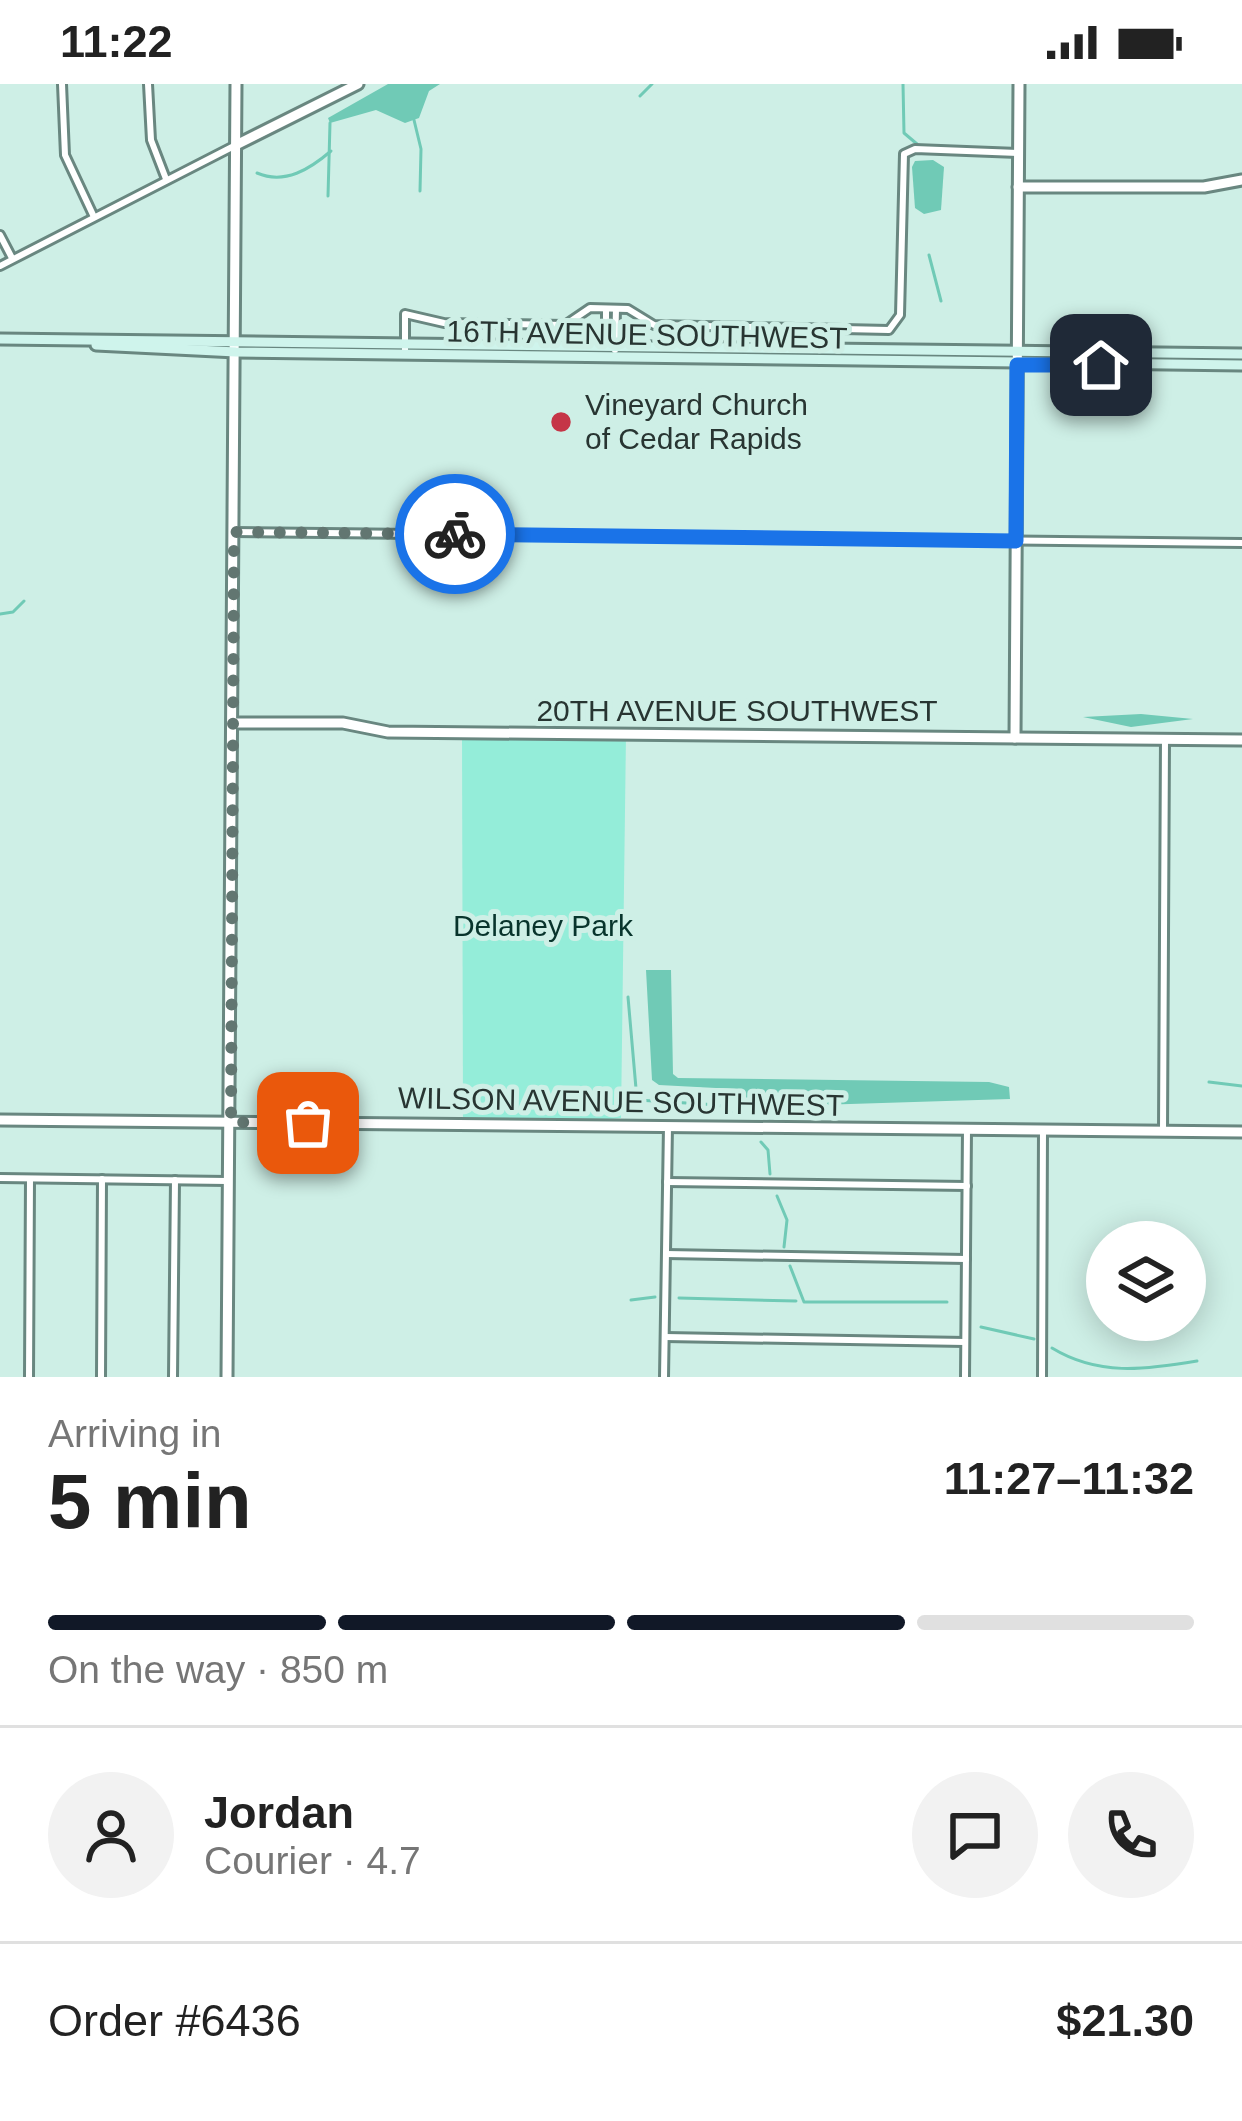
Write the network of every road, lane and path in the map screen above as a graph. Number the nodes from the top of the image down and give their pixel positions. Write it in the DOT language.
graph roads {
  1 [pos="62,84"];
  2 [pos="148,84"];
  3 [pos="236,84"];
  4 [pos="358,84"];
  5 [pos="1018,84"];
  6 [pos="236,145"];
  7 [pos="1018,153"];
  8 [pos="1242,180"];
  9 [pos="167,181"];
  10 [pos="1018,187"];
  11 [pos="94,217"];
  12 [pos="0,235"];
  13 [pos="13,260"];
  14 [pos="0,266"];
  15 [pos="606,309"];
  16 [pos="616,309"];
  17 [pos="0,339"];
  18 [pos="236,346"];
  19 [pos="611,347"];
  20 [pos="405,349"];
  21 [pos="1190,354"];
  22 [pos="1242,354"];
  23 [pos="611,358"];
  24 [pos="1017,359"];
  25 [pos="1138,365"];
  26 [pos="1242,365"];
  27 [pos="234,532"];
  28 [pos="1016,541"];
  29 [pos="1242,544"];
  30 [pos="233,722"];
  31 [pos="1015,738"];
  32 [pos="1165,739"];
  33 [pos="1242,740"];
  34 [pos="0,1120"];
  35 [pos="231,1122"];
  36 [pos="668,1126"];
  37 [pos="967,1129"];
  38 [pos="1043,1130"];
  39 [pos="1162,1131"];
  40 [pos="1242,1132"];
  41 [pos="0,1178"];
  42 [pos="30,1179"];
  43 [pos="102,1179"];
  44 [pos="175,1180"];
  45 [pos="230,1180"];
  46 [pos="667,1182"];
  47 [pos="967,1186"];
  48 [pos="666,1254"];
  49 [pos="966,1259"];
  50 [pos="665,1337"];
  51 [pos="965,1342"];
  52 [pos="29,1377"];
  53 [pos="101,1377"];
  54 [pos="173,1377"];
  55 [pos="227,1377"];
  56 [pos="664,1377"];
  57 [pos="964,1377"];
  58 [pos="1042,1377"];
  1 -- 11 [label="street"];
  2 -- 9 [label="street"];
  3 -- 6 [label="street"];
  4 -- 6 [label="street"];
  5 -- 7 [label="street"];
  6 -- 9 [label="street"];
  6 -- 18 [label="street"];
  7 -- 10 [label="street"];
  7 -- 16 [label="street"];
  8 -- 10 [label="street"];
  9 -- 11 [label="street"];
  10 -- 24 [label="street"];
  11 -- 13 [label="street"];
  12 -- 13 [label="street"];
  13 -- 14 [label="street"];
  15 -- 16 [label="street"];
  15 -- 19 [label="street"];
  15 -- 20 [label="street"];
  16 -- 19 [label="street"];
  17 -- 18 [label="main road, 16TH AVENUE SOUTHWEST"];
  18 -- 20 [label="main road, 16TH AVENUE SOUTHWEST"];
  18 -- 27 [label="street"];
  19 -- 20 [label="main road, 16TH AVENUE SOUTHWEST"];
  19 -- 23 [label="street"];
  19 -- 24 [label="main road, 16TH AVENUE SOUTHWEST"];
  20 -- 23 [label="main road, 16TH AVENUE SOUTHWEST"];
  21 -- 22 [label="main road, 16TH AVENUE SOUTHWEST"];
  21 -- 24 [label="main road, 16TH AVENUE SOUTHWEST"];
  21 -- 25 [label="main road"];
  23 -- 24 [label="main road, 16TH AVENUE SOUTHWEST"];
  24 -- 25 [label="main road, 16TH AVENUE SOUTHWEST"];
  24 -- 28 [label="street"];
  25 -- 26 [label="main road, 16TH AVENUE SOUTHWEST"];
  27 -- 28 [label="street"];
  27 -- 30 [label="street"];
  28 -- 29 [label="street"];
  28 -- 31 [label="street"];
  30 -- 31 [label="street, 20TH AVENUE SOUTHWEST"];
  30 -- 35 [label="street"];
  31 -- 32 [label="street, 20TH AVENUE SOUTHWEST"];
  32 -- 33 [label="street, 20TH AVENUE SOUTHWEST"];
  32 -- 39 [label="street"];
  34 -- 35 [label="street, WILSON AVENUE SOUTHWEST"];
  35 -- 36 [label="street, WILSON AVENUE SOUTHWEST"];
  35 -- 45 [label="street"];
  36 -- 37 [label="street, WILSON AVENUE SOUTHWEST"];
  36 -- 46 [label="street"];
  37 -- 38 [label="street, WILSON AVENUE SOUTHWEST"];
  37 -- 47 [label="street"];
  38 -- 39 [label="street, WILSON AVENUE SOUTHWEST"];
  38 -- 58 [label="street"];
  39 -- 40 [label="street, WILSON AVENUE SOUTHWEST"];
  41 -- 42 [label="street"];
  42 -- 43 [label="street"];
  42 -- 52 [label="street"];
  43 -- 44 [label="street"];
  43 -- 53 [label="street"];
  44 -- 45 [label="street"];
  44 -- 54 [label="street"];
  45 -- 55 [label="street"];
  46 -- 47 [label="street"];
  46 -- 48 [label="street"];
  47 -- 49 [label="street"];
  48 -- 49 [label="street"];
  48 -- 50 [label="street"];
  49 -- 51 [label="street"];
  50 -- 51 [label="street"];
  50 -- 56 [label="street"];
  51 -- 57 [label="street"];
}
